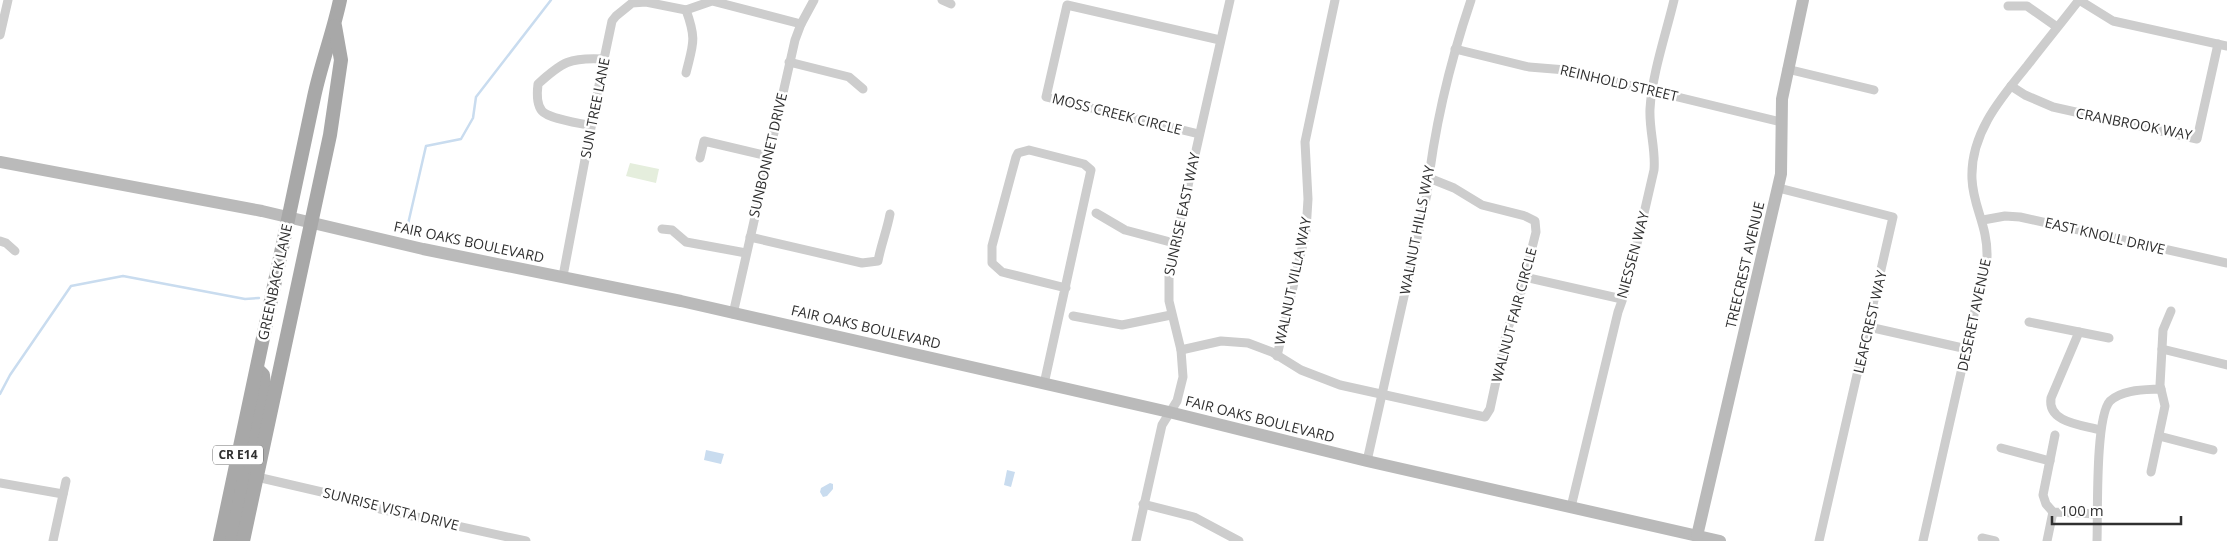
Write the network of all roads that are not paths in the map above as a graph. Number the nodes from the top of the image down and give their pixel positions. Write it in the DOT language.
graph roads {
  1 [pos="8,0"];
  2 [pos="340,0"];
  3 [pos="814,0"];
  4 [pos="942,0"];
  5 [pos="1230,0"];
  6 [pos="1335,0"];
  7 [pos="1471,0"];
  8 [pos="1674,0"];
  9 [pos="1804,0"];
  10 [pos="2079,0"];
  11 [pos="632,2"];
  12 [pos="727,2"];
  13 [pos="951,4"];
  14 [pos="2008,6"];
  15 [pos="686,10"];
  16 [pos="801,24"];
  17 [pos="335,25"];
  18 [pos="2057,27"];
  19 [pos="0,35"];
  20 [pos="1220,40"];
  21 [pos="2223,45"];
  22 [pos="1455,49"];
  23 [pos="604,60"];
  24 [pos="789,62"];
  25 [pos="1787,69"];
  26 [pos="686,73"];
  27 [pos="2011,86"];
  28 [pos="863,89"];
  29 [pos="1652,90"];
  30 [pos="1874,90"];
  31 [pos="1781,122"];
  32 [pos="591,126"];
  33 [pos="1199,134"];
  34 [pos="768,156"];
  35 [pos="700,158"];
  36 [pos="0,162"];
  37 [pos="1429,178"];
  38 [pos="1779,188"];
  39 [pos="1096,213"];
  40 [pos="890,214"];
  41 [pos="289,217"];
  42 [pos="1983,220"];
  43 [pos="311,223"];
  44 [pos="662,229"];
  45 [pos="750,237"];
  46 [pos="0,241"];
  47 [pos="1174,243"];
  48 [pos="14,251"];
  49 [pos="746,253"];
  50 [pos="2227,263"];
  51 [pos="563,276"];
  52 [pos="1524,277"];
  53 [pos="1066,288"];
  54 [pos="1622,299"];
  55 [pos="2171,311"];
  56 [pos="733,314"];
  57 [pos="1171,315"];
  58 [pos="1073,316"];
  59 [pos="2029,322"];
  60 [pos="1869,327"];
  61 [pos="2079,332"];
  62 [pos="2109,338"];
  63 [pos="1967,349"];
  64 [pos="2162,349"];
  65 [pos="1181,350"];
  66 [pos="1277,356"];
  67 [pos="2227,365"];
  68 [pos="257,369"];
  69 [pos="1044,384"];
  70 [pos="2161,389"];
  71 [pos="1382,392"];
  72 [pos="1169,412"];
  73 [pos="2100,430"];
  74 [pos="2055,435"];
  75 [pos="2158,436"];
  76 [pos="2001,448"];
  77 [pos="2212,450"];
  78 [pos="1366,461"];
  79 [pos="2050,461"];
  80 [pos="236,468"];
  81 [pos="2151,472"];
  82 [pos="257,477"];
  83 [pos="66,481"];
  84 [pos="0,483"];
  85 [pos="63,494"];
  86 [pos="1143,504"];
  87 [pos="1571,507"];
  88 [pos="2053,512"];
  89 [pos="2098,514"];
  90 [pos="1697,536"];
  91 [pos="1982,538"];
  92 [pos="1715,540"];
  93 [pos="53,541"];
  94 [pos="220,541"];
  95 [pos="232,541"];
  96 [pos="243,541"];
  97 [pos="526,541"];
  98 [pos="1136,541"];
  99 [pos="1239,541"];
  100 [pos="1819,541"];
  101 [pos="1923,541"];
  102 [pos="1995,541"];
  103 [pos="2047,541"];
  104 [pos="2097,541"];
  1 -- 19 [label="street"];
  2 -- 17 [label="main road, GREENBACK LANE / CR E14"];
  3 -- 16 [label="street, SUNBONNET DRIVE"];
  4 -- 13 [label="street"];
  5 -- 20 [label="street, SUNRISE EAST WAY"];
  6 -- 66 [label="street, WALNUT VILLA WAY"];
  7 -- 22 [label="street, WALNUT HILLS WAY"];
  8 -- 29 [label="street, NIESSEN WAY"];
  9 -- 25 [label="main road, TREECREST AVENUE"];
  10 -- 18 [label="street, DESERET AVENUE"];
  10 -- 21 [label="street"];
  11 -- 15 [label="street, SUN TREE LANE"];
  11 -- 23 [label="street, SUN TREE LANE"];
  12 -- 15 [label="street"];
  12 -- 16 [label="street"];
  14 -- 18 [label="street"];
  15 -- 26 [label="street"];
  16 -- 24 [label="street, SUNBONNET DRIVE"];
  17 -- 41 [label="main road, GREENBACK LANE / CR E14"];
  17 -- 43 [label="main road, GREENBACK LANE / CR E14"];
  18 -- 27 [label="street, DESERET AVENUE"];
  20 -- 33 [label="street, SUNRISE EAST WAY"];
  20 -- 33 [label="street, MOSS CREEK CIRCLE"];
  21 -- 27 [label="street, CRANBROOK WAY"];
  22 -- 29 [label="street, REINHOLD STREET"];
  22 -- 37 [label="street, WALNUT HILLS WAY"];
  23 -- 32 [label="street, SUN TREE LANE"];
  23 -- 32 [label="street"];
  24 -- 28 [label="street"];
  24 -- 34 [label="street, SUNBONNET DRIVE"];
  25 -- 30 [label="street"];
  25 -- 31 [label="main road, TREECREST AVENUE"];
  27 -- 42 [label="street, DESERET AVENUE"];
  29 -- 31 [label="street, REINHOLD STREET"];
  29 -- 54 [label="street, NIESSEN WAY"];
  31 -- 38 [label="main road, TREECREST AVENUE"];
  32 -- 51 [label="street, SUN TREE LANE"];
  33 -- 47 [label="street, SUNRISE EAST WAY"];
  34 -- 35 [label="street"];
  34 -- 45 [label="street, SUNBONNET DRIVE"];
  36 -- 41 [label="main road, FAIR OAKS BOULEVARD"];
  37 -- 52 [label="street, WALNUT FAIR CIRCLE"];
  37 -- 71 [label="street, WALNUT HILLS WAY"];
  38 -- 60 [label="street, LEAFCREST WAY"];
  38 -- 90 [label="main road, TREECREST AVENUE"];
  39 -- 47 [label="street"];
  40 -- 45 [label="street"];
  41 -- 43 [label="main road, FAIR OAKS BOULEVARD"];
  41 -- 68 [label="main road, GREENBACK LANE / CR E14"];
  42 -- 50 [label="street, EAST KNOLL DRIVE"];
  42 -- 63 [label="street, DESERET AVENUE"];
  43 -- 51 [label="main road, FAIR OAKS BOULEVARD"];
  43 -- 82 [label="main road, GREENBACK LANE / CR E14"];
  44 -- 49 [label="street"];
  45 -- 49 [label="street, SUNBONNET DRIVE"];
  46 -- 48 [label="street"];
  47 -- 57 [label="street, SUNRISE EAST WAY"];
  49 -- 56 [label="street, SUNBONNET DRIVE"];
  51 -- 56 [label="main road, FAIR OAKS BOULEVARD"];
  52 -- 54 [label="street"];
  52 -- 71 [label="street, WALNUT FAIR CIRCLE"];
  53 -- 53 [label="street"];
  53 -- 69 [label="street"];
  54 -- 87 [label="street, NIESSEN WAY"];
  55 -- 64 [label="street"];
  56 -- 69 [label="main road, FAIR OAKS BOULEVARD"];
  57 -- 58 [label="street"];
  57 -- 65 [label="street, SUNRISE EAST WAY"];
  59 -- 61 [label="street"];
  60 -- 63 [label="street"];
  60 -- 100 [label="street, LEAFCREST WAY"];
  61 -- 62 [label="street"];
  61 -- 73 [label="street"];
  63 -- 101 [label="street, DESERET AVENUE"];
  64 -- 67 [label="street"];
  64 -- 70 [label="street"];
  65 -- 66 [label="street"];
  65 -- 72 [label="street, SUNRISE EAST WAY"];
  66 -- 71 [label="street"];
  68 -- 80 [label="main road, GREENBACK LANE / CR E14"];
  68 -- 82 [label="main road"];
  69 -- 72 [label="main road, FAIR OAKS BOULEVARD"];
  70 -- 73 [label="street"];
  70 -- 75 [label="street"];
  71 -- 78 [label="street, WALNUT HILLS WAY"];
  72 -- 78 [label="main road, FAIR OAKS BOULEVARD"];
  72 -- 86 [label="street, SUNRISE EAST WAY"];
  73 -- 89 [label="street"];
  74 -- 79 [label="street"];
  75 -- 77 [label="street"];
  75 -- 81 [label="street"];
  76 -- 79 [label="street"];
  78 -- 87 [label="main road, FAIR OAKS BOULEVARD"];
  79 -- 88 [label="street"];
  80 -- 94 [label="main road, GREENBACK LANE / CR E14"];
  80 -- 95 [label="main road"];
  82 -- 96 [label="main road, GREENBACK LANE / CR E14"];
  82 -- 97 [label="street, SUNRISE VISTA DRIVE"];
  83 -- 85 [label="street"];
  84 -- 85 [label="street"];
  85 -- 93 [label="street"];
  86 -- 98 [label="street, SUNRISE EAST WAY"];
  86 -- 99 [label="street"];
  87 -- 90 [label="main road, FAIR OAKS BOULEVARD"];
  88 -- 89 [label="street"];
  88 -- 103 [label="street"];
  89 -- 104 [label="street"];
  90 -- 92 [label="main road, FAIR OAKS BOULEVARD"];
  91 -- 102 [label="street"];
}
